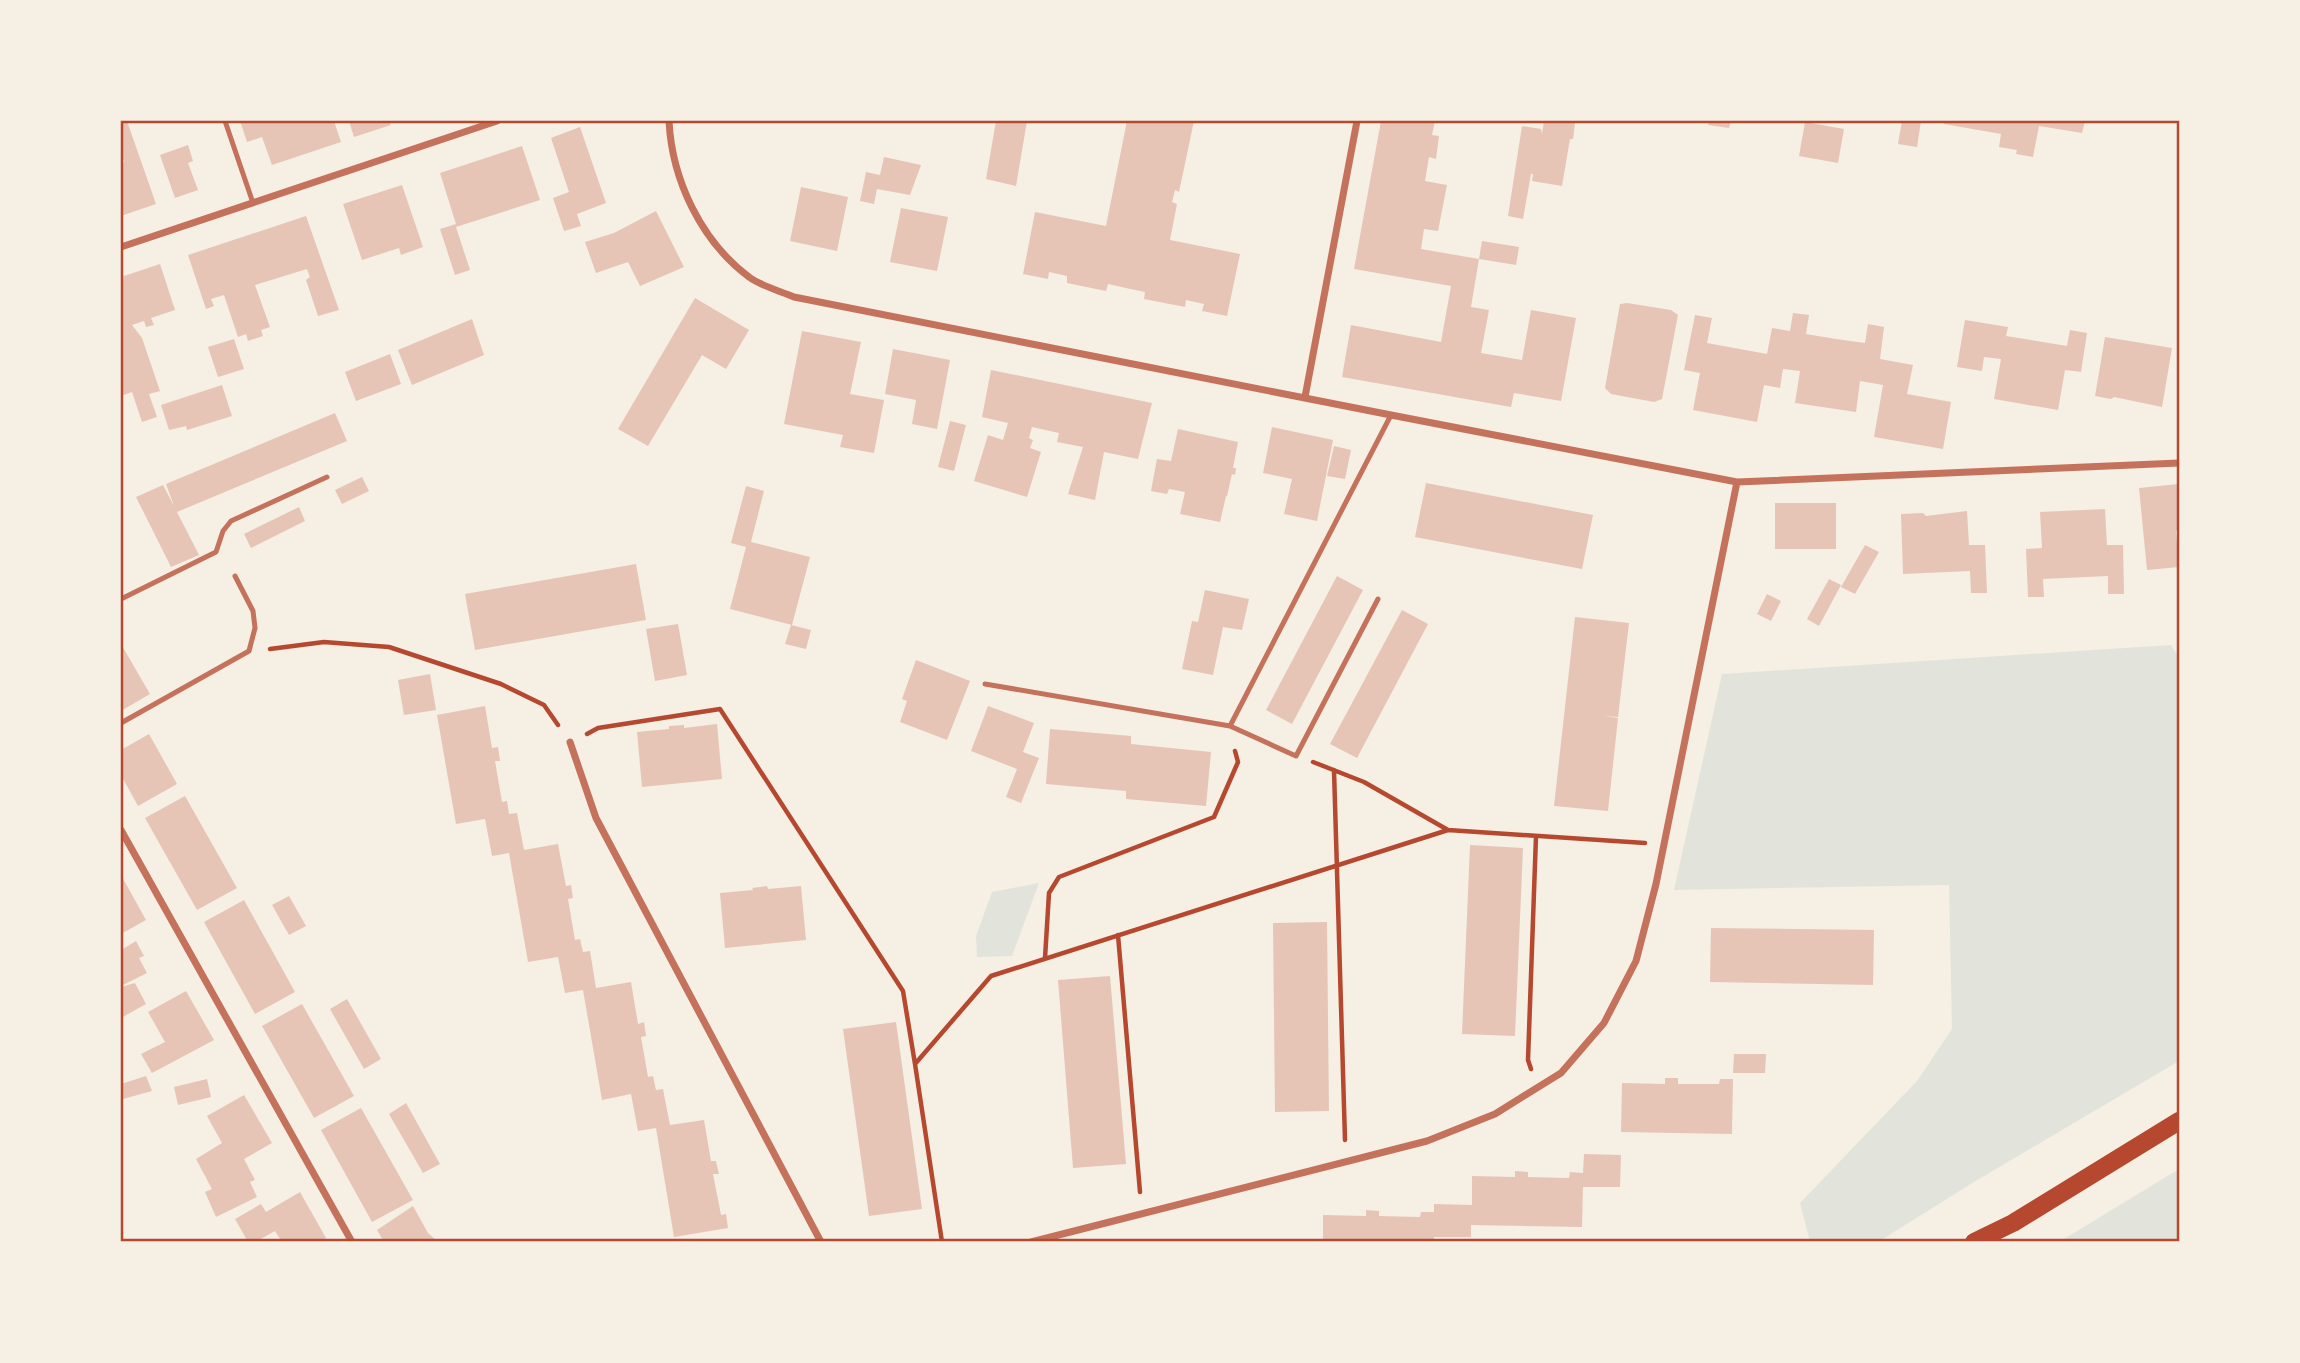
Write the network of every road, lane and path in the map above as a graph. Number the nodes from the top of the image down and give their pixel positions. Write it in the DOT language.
graph roads {
  1 [pos="225,121"];
  2 [pos="497,121"];
  3 [pos="669,121"];
  4 [pos="1357,121"];
  5 [pos="253,203"];
  6 [pos="121,247"];
  7 [pos="1305,397"];
  8 [pos="1391,415"];
  9 [pos="2179,463"];
  10 [pos="327,477"];
  11 [pos="1737,482"];
  12 [pos="236,576"];
  13 [pos="121,599"];
  14 [pos="1378,599"];
  15 [pos="249,651"];
  16 [pos="985,684"];
  17 [pos="121,723"];
  18 [pos="1230,726"];
  19 [pos="570,742"];
  20 [pos="1296,756"];
  21 [pos="1334,770"];
  22 [pos="121,830"];
  23 [pos="1448,830"];
  24 [pos="1536,836"];
  25 [pos="1664,844"];
  26 [pos="1337,865"];
  27 [pos="1118,935"];
  28 [pos="1045,958"];
  29 [pos="915,1064"];
  30 [pos="1537,1088"];
  31 [pos="2179,1121"];
  32 [pos="1345,1161"];
  33 [pos="1142,1214"];
  34 [pos="352,1242"];
  35 [pos="821,1242"];
  36 [pos="942,1242"];
  37 [pos="1031,1242"];
  38 [pos="1975,1242"];
  1 -- 5 [label="lane"];
  2 -- 5 [label="street"];
  3 -- 7 [label="street"];
  4 -- 7 [label="street"];
  5 -- 6 [label="street"];
  7 -- 8 [label="street"];
  8 -- 11 [label="street"];
  8 -- 18 [label="lane"];
  9 -- 11 [label="street"];
  10 -- 13 [label="lane"];
  11 -- 25 [label="street"];
  12 -- 15 [label="lane"];
  14 -- 20 [label="lane"];
  15 -- 17 [label="lane"];
  15 -- 19 [label="path"];
  16 -- 18 [label="lane"];
  18 -- 20 [label="lane"];
  18 -- 28 [label="path"];
  19 -- 29 [label="path"];
  19 -- 35 [label="street"];
  20 -- 21 [label="path"];
  21 -- 23 [label="path"];
  21 -- 26 [label="path"];
  22 -- 34 [label="street"];
  23 -- 24 [label="path"];
  23 -- 26 [label="path"];
  24 -- 25 [label="path"];
  24 -- 30 [label="path"];
  25 -- 30 [label="street"];
  26 -- 27 [label="path"];
  26 -- 32 [label="path"];
  27 -- 28 [label="path"];
  27 -- 33 [label="path"];
  28 -- 29 [label="path"];
  29 -- 36 [label="path"];
  30 -- 32 [label="street"];
  31 -- 38 [label="main road"];
  32 -- 33 [label="street"];
  33 -- 37 [label="street"];
}
